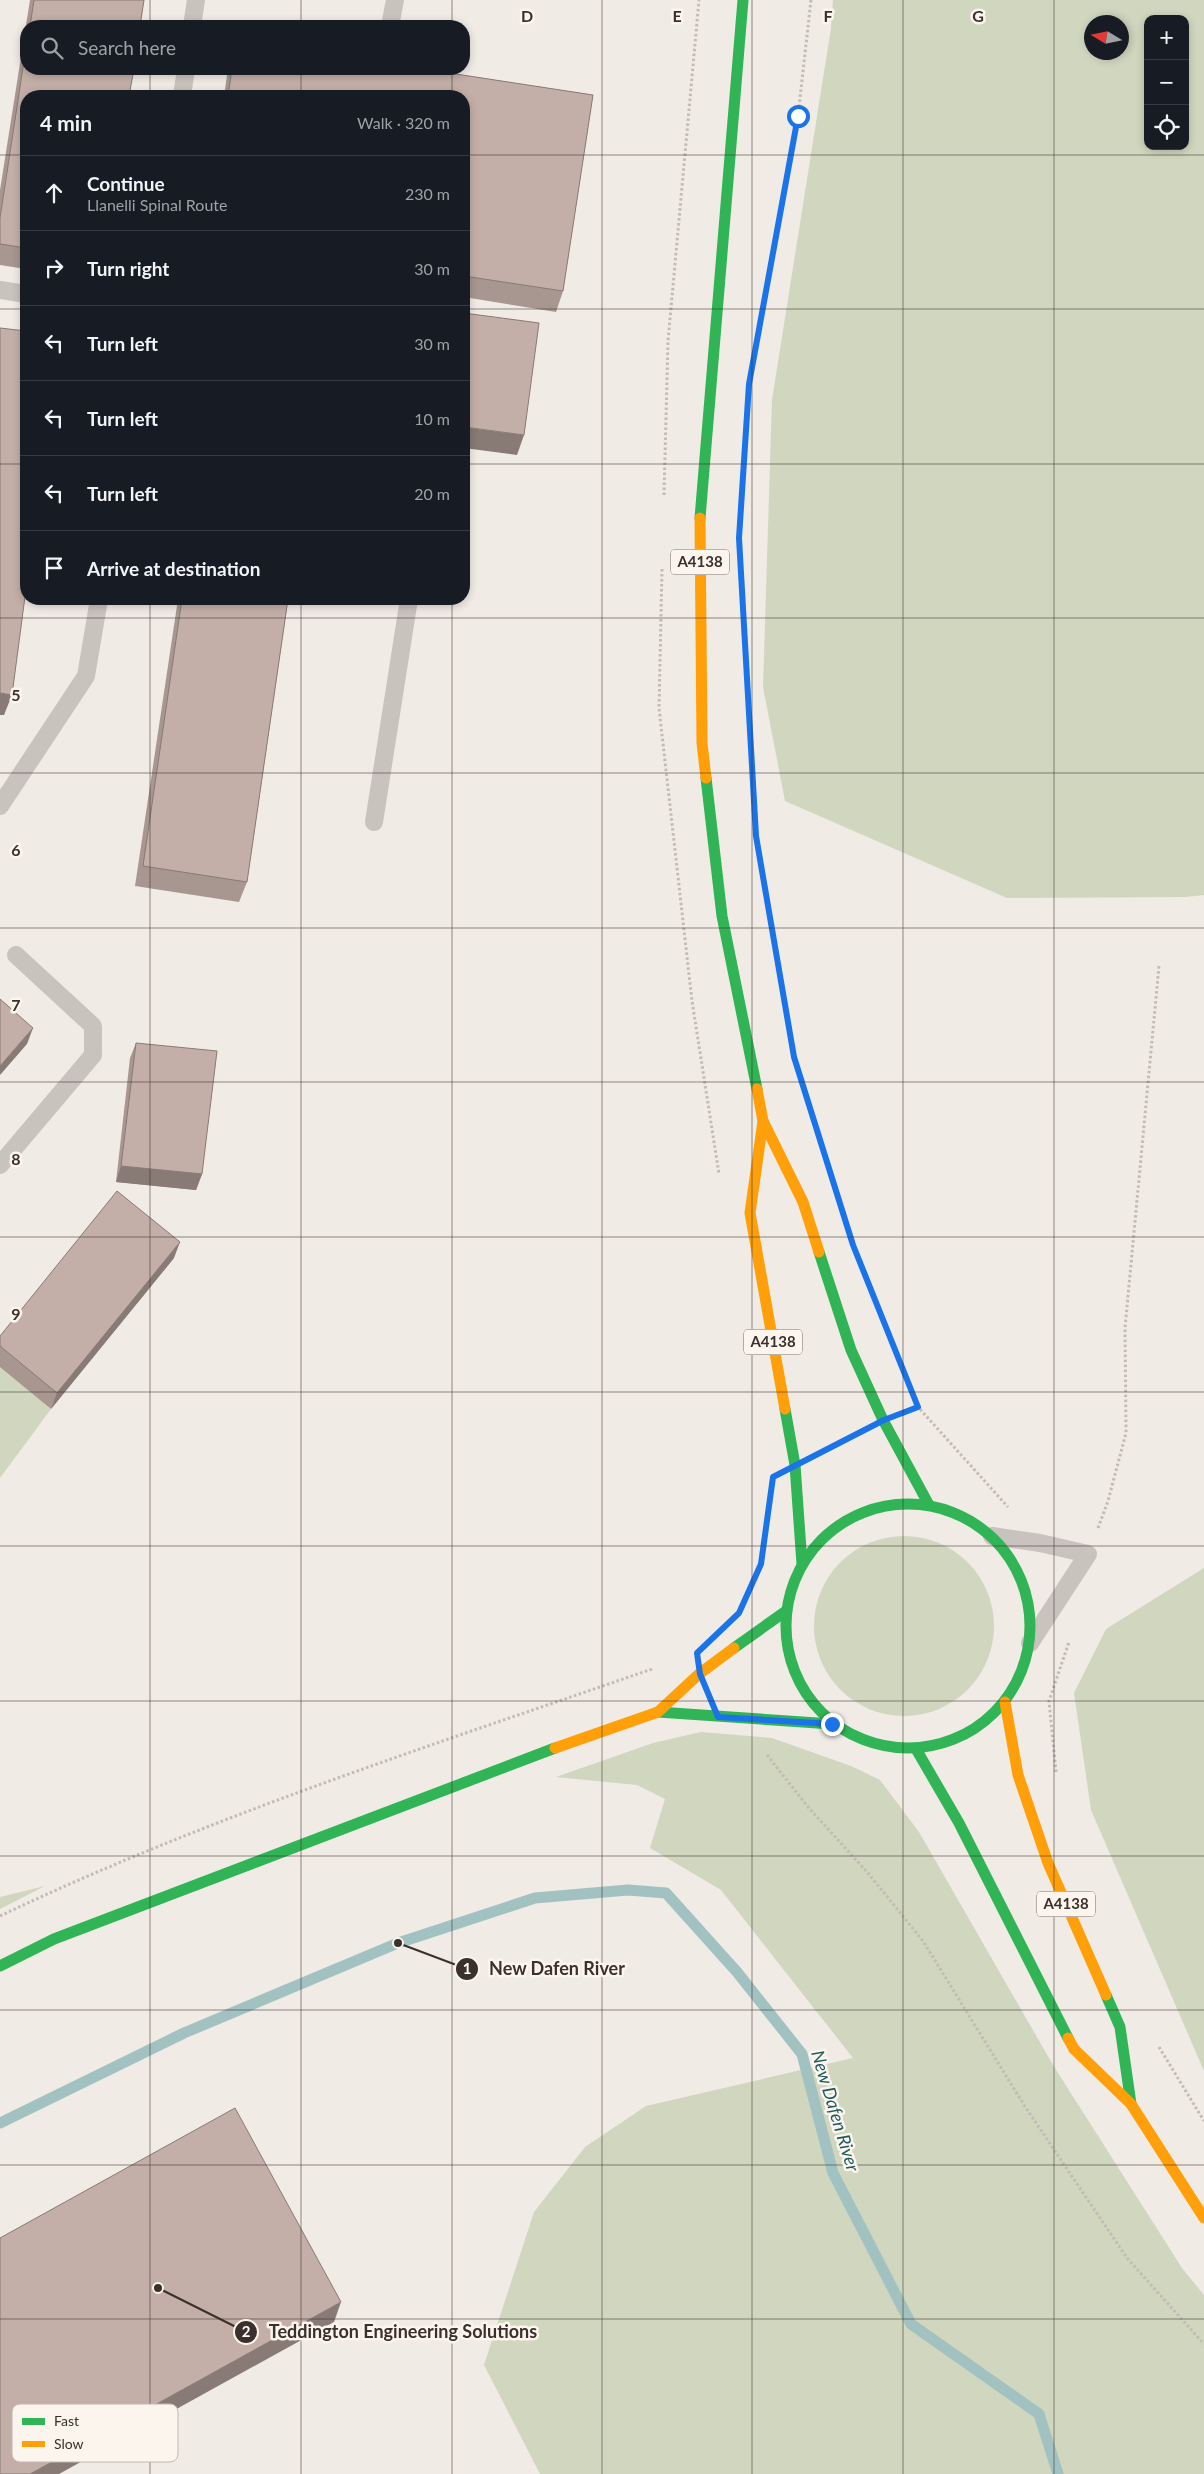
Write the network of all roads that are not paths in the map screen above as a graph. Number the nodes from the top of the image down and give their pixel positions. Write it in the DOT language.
graph roads {
  1 [pos="196,0"];
  2 [pos="395,0"];
  3 [pos="743,0"];
  4 [pos="193,20"];
  5 [pos="391,20"];
  6 [pos="185,75"];
  7 [pos="183,90"];
  8 [pos="0,290"];
  9 [pos="20,293"];
  10 [pos="98,605"];
  11 [pos="408,605"];
  12 [pos="0,806"];
  13 [pos="374,822"];
  14 [pos="16,955"];
  15 [pos="762,1121"];
  16 [pos="0,1165"];
  17 [pos="929,1505"];
  18 [pos="992,1536"];
  19 [pos="802,1564"];
  20 [pos="786,1611"];
  21 [pos="1030,1643"];
  22 [pos="1005,1702"];
  23 [pos="658,1712"];
  24 [pos="832,1724"];
  25 [pos="916,1749"];
  26 [pos="0,1966"];
  27 [pos="1131,2104"];
  28 [pos="1204,2218"];
  1 -- 4 [label="lane"];
  2 -- 5 [label="lane"];
  3 -- 15 [label="main road, A4138"];
  6 -- 7 [label="lane"];
  8 -- 9 [label="lane"];
  10 -- 12 [label="lane"];
  11 -- 13 [label="lane"];
  14 -- 16 [label="lane"];
  15 -- 17 [label="main road, A4138"];
  15 -- 19 [label="main road, A4138"];
  17 -- 18 [label="main road"];
  17 -- 19 [label="main road"];
  18 -- 21 [label="main road"];
  18 -- 21 [label="lane"];
  19 -- 20 [label="main road"];
  20 -- 23 [label="main road"];
  20 -- 24 [label="main road"];
  21 -- 22 [label="main road"];
  22 -- 25 [label="main road"];
  22 -- 27 [label="main road, A4138"];
  23 -- 24 [label="main road"];
  23 -- 26 [label="main road"];
  24 -- 25 [label="main road"];
  25 -- 27 [label="main road, A4138"];
  27 -- 28 [label="main road, A4138"];
}
